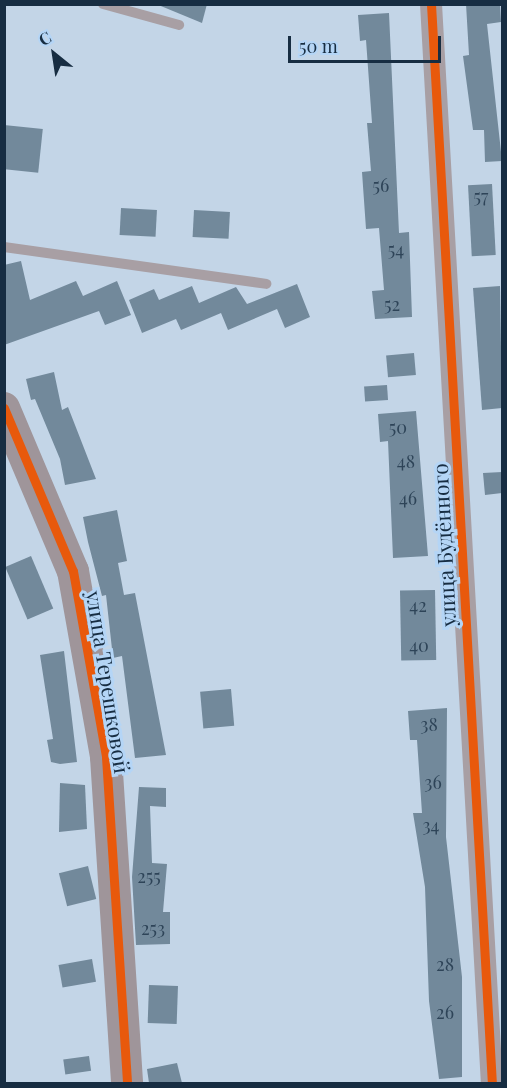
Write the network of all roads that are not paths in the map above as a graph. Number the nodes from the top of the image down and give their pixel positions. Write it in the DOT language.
graph roads {
  1 [pos="103,4"];
  2 [pos="431,4"];
  3 [pos="179,25"];
  4 [pos="4,247"];
  5 [pos="266,284"];
  6 [pos="4,408"];
  7 [pos="127,1083"];
  8 [pos="492,1083"];
  1 -- 3 [label="lane"];
  2 -- 8 [label="street, улица Будённого"];
  4 -- 5 [label="lane"];
  6 -- 7 [label="street, улица Терешковой"];
}
